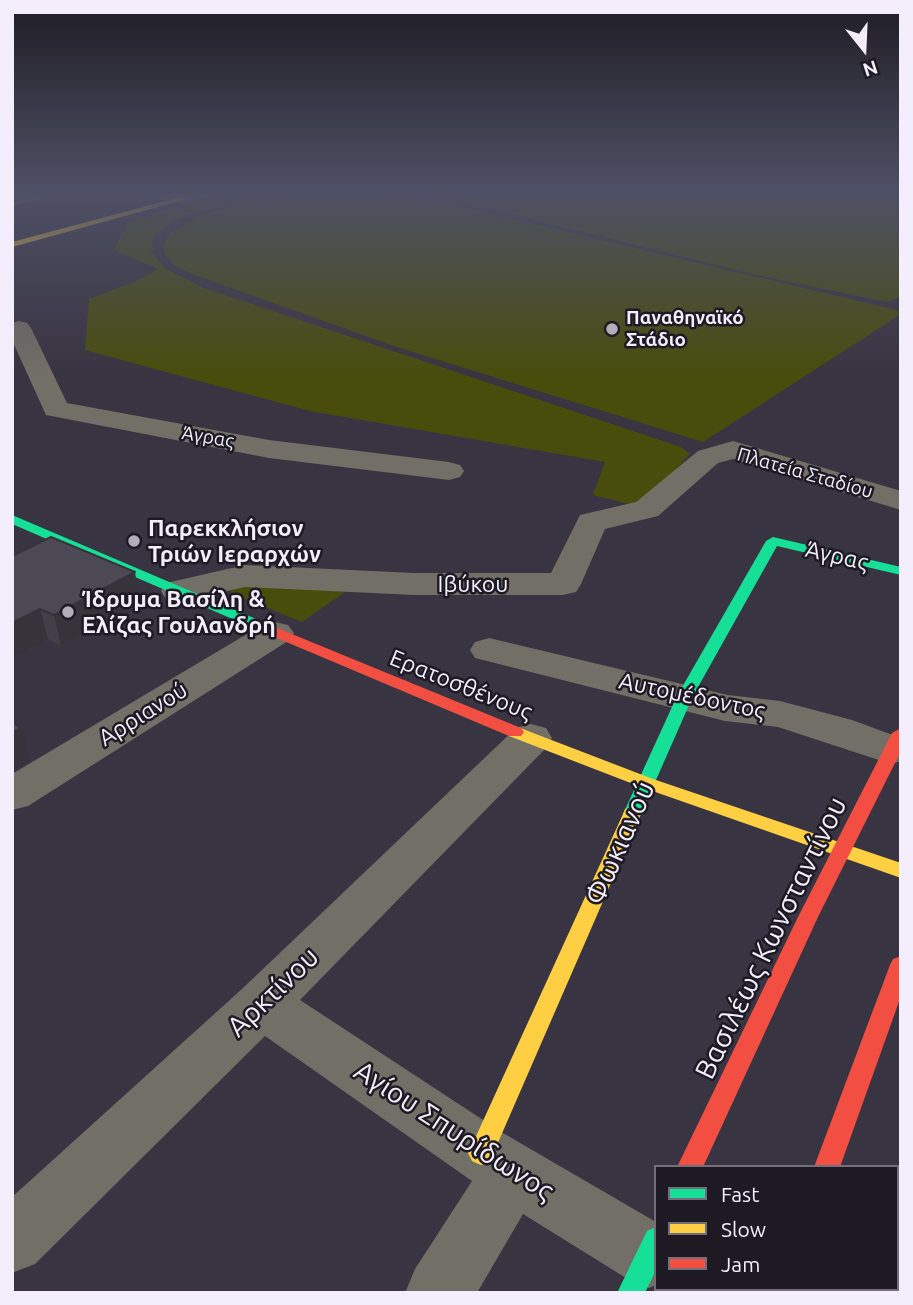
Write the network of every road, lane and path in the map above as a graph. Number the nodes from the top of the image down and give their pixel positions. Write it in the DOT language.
graph roads {
  1 [pos="15,329"];
  2 [pos="709,457"];
  3 [pos="449,471"];
  4 [pos="901,501"];
  5 [pos="13,521"];
  6 [pos="774,541"];
  7 [pos="901,571"];
  8 [pos="179,591"];
  9 [pos="275,632"];
  10 [pos="489,650"];
  11 [pos="685,696"];
  12 [pos="531,738"];
  13 [pos="896,742"];
  14 [pos="647,783"];
  15 [pos="12,795"];
  16 [pos="841,851"];
  17 [pos="901,871"];
  18 [pos="901,965"];
  19 [pos="262,1004"];
  20 [pos="498,1162"];
  21 [pos="691,1165"];
  22 [pos="828,1165"];
  23 [pos="12,1241"];
  24 [pos="645,1263"];
  25 [pos="439,1293"];
  1 -- 3 [label="street, Άγρας"];
  2 -- 4 [label="street, Πλατεία Σταδίου"];
  2 -- 8 [label="street, Ιβύκου"];
  5 -- 8 [label="main road, Ερατοσθένους"];
  6 -- 7 [label="main road, Άγρας"];
  6 -- 11 [label="main road, Φωκιανού"];
  8 -- 9 [label="main road, Ερατοσθένους"];
  9 -- 12 [label="main road, Ερατοσθένους"];
  9 -- 15 [label="street, Αρριανού"];
  10 -- 11 [label="street, Αυτομέδοντος"];
  11 -- 13 [label="street, Αυτομέδοντος"];
  11 -- 14 [label="main road, Φωκιανού"];
  12 -- 14 [label="main road, Ερατοσθένους"];
  12 -- 19 [label="street, Αρκτίνου"];
  13 -- 16 [label="main road, Βασιλέως Κωνσταντίνου"];
  14 -- 16 [label="main road, Ερατοσθένους"];
  14 -- 20 [label="main road, Φωκιανού"];
  16 -- 17 [label="main road, Ερατοσθένους"];
  16 -- 21 [label="main road, Βασιλέως Κωνσταντίνου"];
  18 -- 22 [label="main road"];
  19 -- 20 [label="street, Αγίου Σπυρίδωνος"];
  19 -- 23 [label="street, Αρκτίνου"];
  20 -- 24 [label="street, Αγίου Σπυρίδωνος"];
  20 -- 25 [label="street, Φωκιανού"];
}
